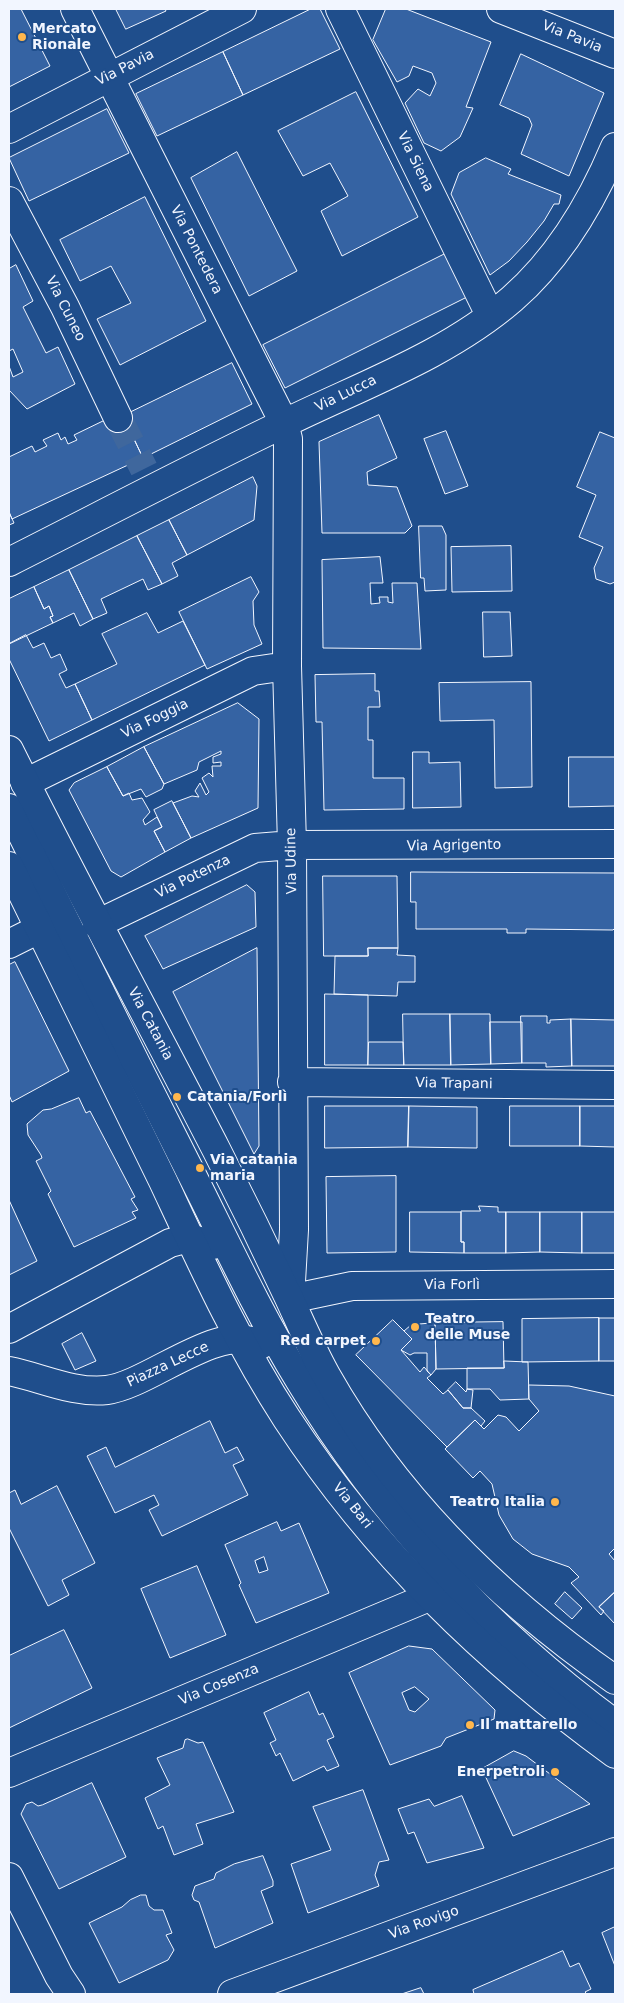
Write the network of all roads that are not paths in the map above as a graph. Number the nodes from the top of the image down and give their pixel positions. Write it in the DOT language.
graph roads {
  1 [pos="75,9"];
  2 [pos="242,9"];
  3 [pos="340,9"];
  4 [pos="502,9"];
  5 [pos="615,54"];
  6 [pos="109,76"];
  7 [pos="9,129"];
  8 [pos="615,147"];
  9 [pos="9,201"];
  10 [pos="490,315"];
  11 [pos="118,418"];
  12 [pos="284,423"];
  13 [pos="9,562"];
  14 [pos="287,666"];
  15 [pos="9,750"];
  16 [pos="25,783"];
  17 [pos="9,808"];
  18 [pos="615,844"];
  19 [pos="292,845"];
  20 [pos="9,866"];
  21 [pos="97,924"];
  22 [pos="39,929"];
  23 [pos="9,944"];
  24 [pos="292,1082"];
  25 [pos="615,1086"];
  26 [pos="189,1238"];
  27 [pos="233,1258"];
  28 [pos="615,1284"];
  29 [pos="290,1299"];
  30 [pos="9,1329"];
  31 [pos="240,1338"];
  32 [pos="9,1371"];
  33 [pos="299,1379"];
  34 [pos="429,1597"];
  35 [pos="615,1680"];
  36 [pos="615,1724"];
  37 [pos="615,1754"];
  38 [pos="9,1772"];
  39 [pos="615,1852"];
  40 [pos="9,1877"];
  41 [pos="238,1993"];
  42 [pos="71,1994"];
  1 -- 6 [label="street, Via Pontedera"];
  2 -- 6 [label="street, Via Pavia"];
  3 -- 10 [label="street, Via Siena"];
  4 -- 5 [label="street, Via Pavia"];
  6 -- 7 [label="street, Via Pavia"];
  6 -- 12 [label="street, Via Pontedera"];
  8 -- 10 [label="street, Via Lucca"];
  9 -- 11 [label="street, Via Cuneo"];
  10 -- 12 [label="street, Via Lucca"];
  12 -- 13 [label="street, Via Lucca"];
  12 -- 14 [label="street, Via Udine"];
  14 -- 16 [label="street, Via Foggia"];
  14 -- 19 [label="street, Via Udine"];
  15 -- 16 [label="street, Via Catania"];
  16 -- 21 [label="street, Via Catania"];
  17 -- 27 [label="street"];
  18 -- 19 [label="street, Via Agrigento"];
  19 -- 21 [label="street, Via Potenza"];
  19 -- 24 [label="street, Via Udine"];
  20 -- 22 [label="street"];
  21 -- 29 [label="street, Via Catania"];
  22 -- 23 [label="street"];
  22 -- 26 [label="street"];
  24 -- 25 [label="street, Via Trapani"];
  24 -- 29 [label="street, Via Udine"];
  26 -- 27 [label="street"];
  26 -- 30 [label="street"];
  26 -- 31 [label="street, Via Bari"];
  27 -- 29 [label="street"];
  27 -- 33 [label="street, Via Bari"];
  28 -- 29 [label="street, Via Forlì"];
  29 -- 35 [label="street"];
  31 -- 32 [label="street, Piazza Lecce"];
  31 -- 33 [label="street"];
  31 -- 34 [label="street, Via Bari"];
  33 -- 36 [label="street, Via Bari"];
  34 -- 37 [label="street, Via Bari"];
  34 -- 38 [label="street, Via Cosenza"];
  39 -- 41 [label="street, Via Rovigo"];
  40 -- 42 [label="street"];
}
